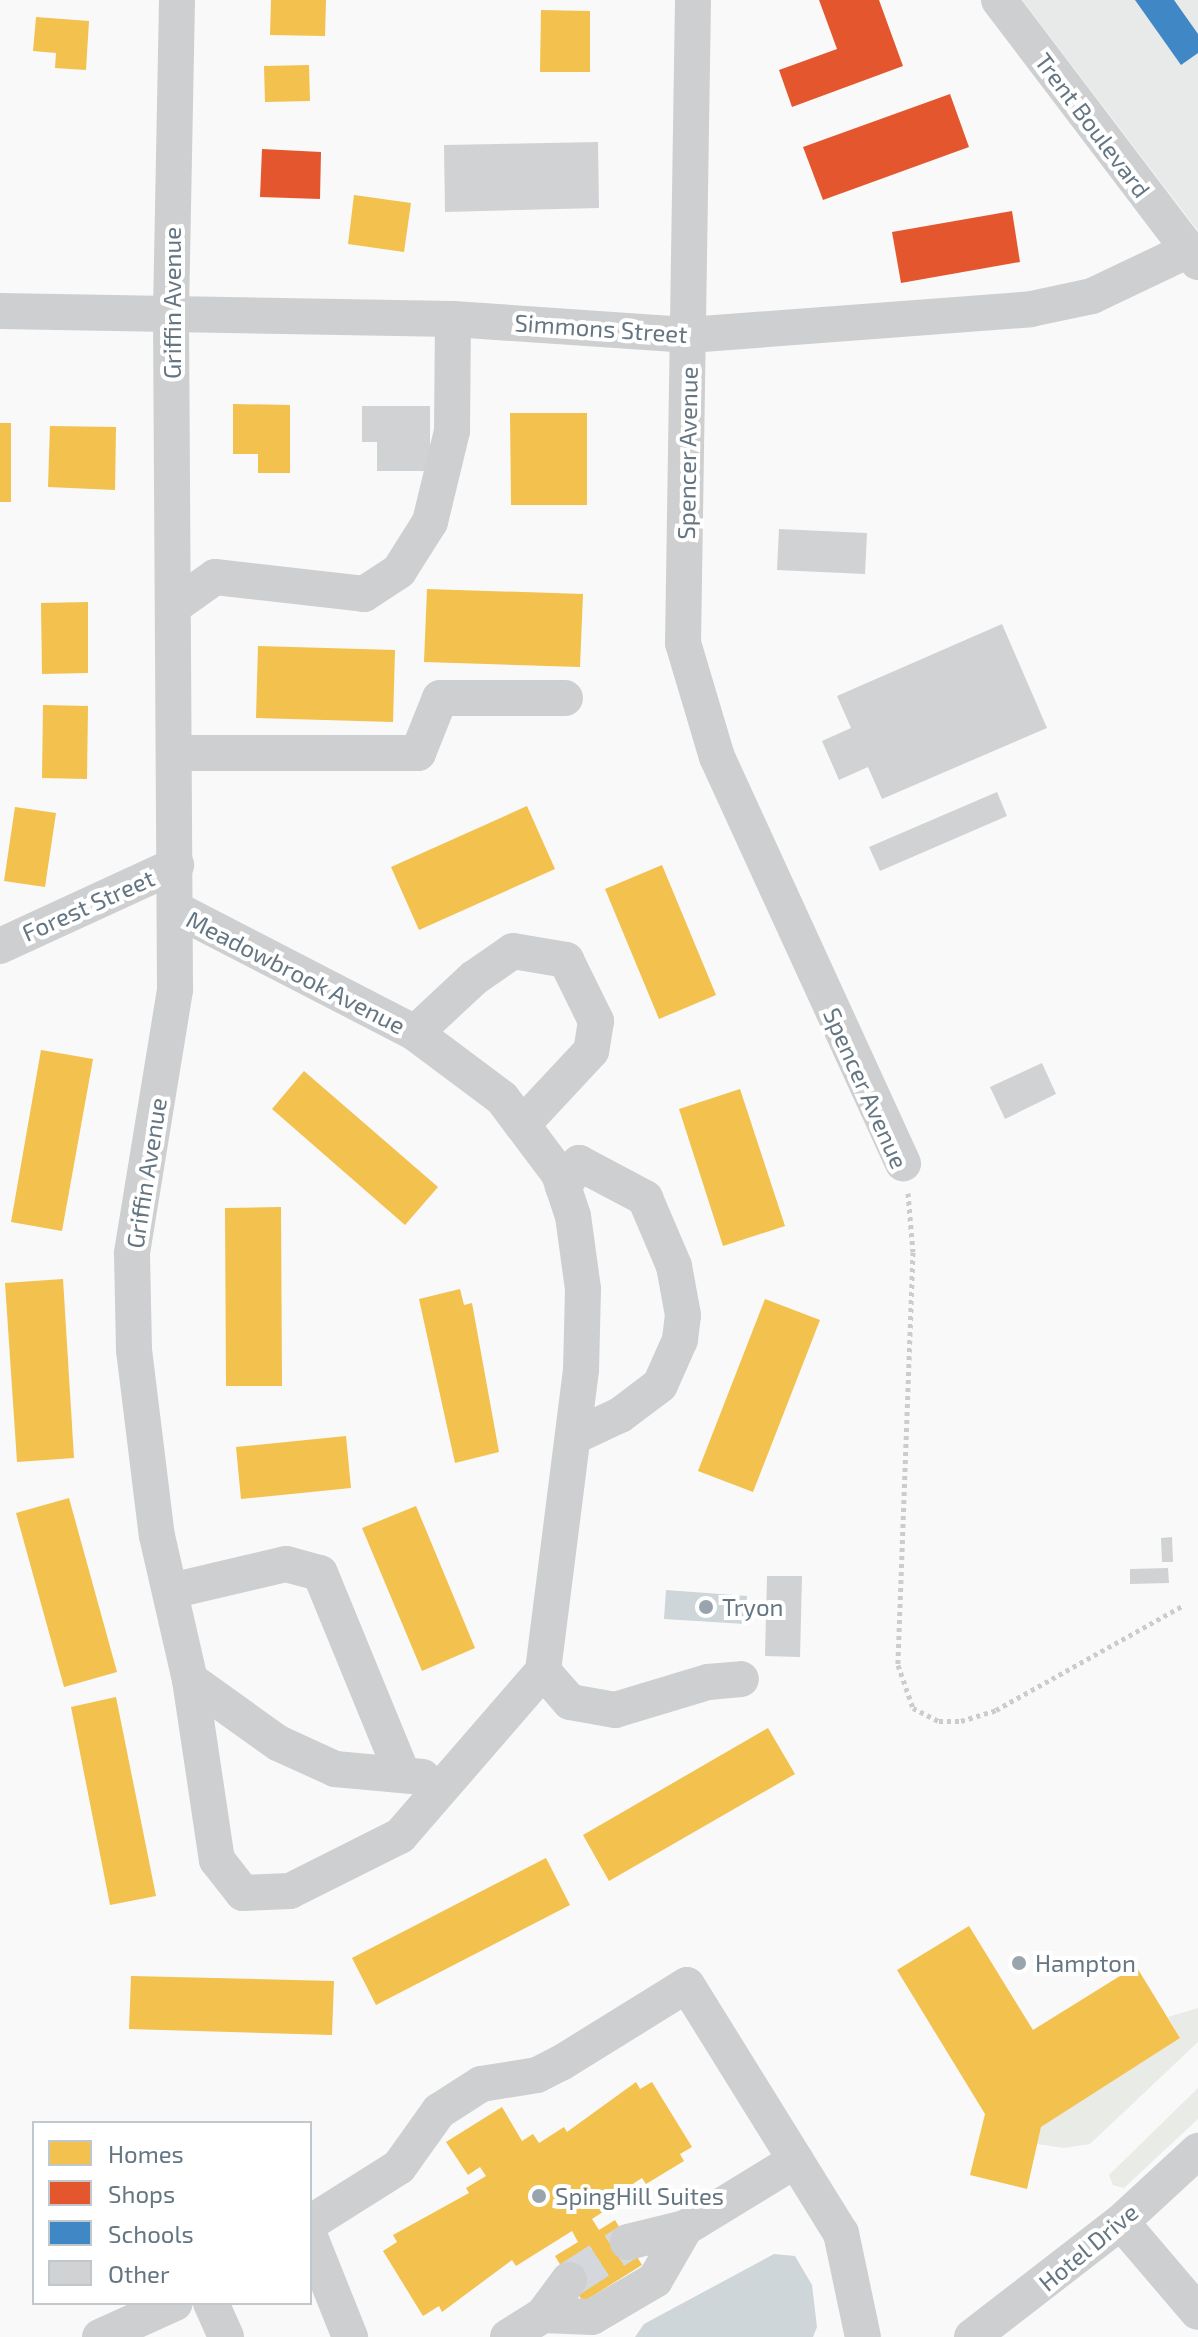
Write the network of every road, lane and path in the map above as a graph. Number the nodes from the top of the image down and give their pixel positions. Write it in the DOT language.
graph roads {
  1 [pos="177,0"];
  2 [pos="693,0"];
  3 [pos="713,0"];
  4 [pos="999,0"];
  5 [pos="1193,256"];
  6 [pos="0,311"];
  7 [pos="171,314"];
  8 [pos="453,319"];
  9 [pos="689,335"];
  10 [pos="174,606"];
  11 [pos="565,698"];
  12 [pos="174,753"];
  13 [pos="176,865"];
  14 [pos="177,910"];
  15 [pos="0,946"];
  16 [pos="415,1033"];
  17 [pos="522,1125"];
  18 [pos="903,1164"];
  19 [pos="563,1187"];
  20 [pos="575,1436"];
  21 [pos="171,1591"];
  22 [pos="1182,1606"];
  23 [pos="543,1671"];
  24 [pos="741,1679"];
  25 [pos="190,1680"];
  26 [pos="402,1773"];
  27 [pos="444,1781"];
  28 [pos="1198,2151"];
  29 [pos="796,2160"];
  30 [pos="312,2222"];
  31 [pos="1121,2222"];
  32 [pos="685,2228"];
  33 [pos="312,2242"];
  34 [pos="628,2242"];
  35 [pos="569,2280"];
  36 [pos="171,2305"];
  37 [pos="212,2305"];
  38 [pos="1198,2312"];
  39 [pos="543,2315"];
  40 [pos="121,2333"];
  41 [pos="226,2337"];
  42 [pos="350,2337"];
  43 [pos="508,2337"];
  44 [pos="863,2337"];
  45 [pos="972,2337"];
  1 -- 7 [label="street, Griffin Avenue"];
  2 -- 9 [label="street, Spencer Avenue"];
  3 -- 9 [label="street, Spencer Avenue"];
  4 -- 5 [label="street, Trent Boulevard"];
  5 -- 9 [label="street, Simmons Street"];
  6 -- 7 [label="street, Simmons Street"];
  7 -- 8 [label="street, Simmons Street"];
  7 -- 10 [label="street, Griffin Avenue"];
  8 -- 9 [label="street, Simmons Street"];
  8 -- 10 [label="street"];
  9 -- 18 [label="street, Spencer Avenue"];
  10 -- 12 [label="street, Griffin Avenue"];
  11 -- 12 [label="street"];
  12 -- 13 [label="street, Griffin Avenue"];
  13 -- 14 [label="street, Griffin Avenue"];
  13 -- 15 [label="street, Forest Street"];
  14 -- 16 [label="street, Meadowbrook Avenue"];
  14 -- 21 [label="street, Griffin Avenue"];
  16 -- 17 [label="street, Meadowbrook Avenue"];
  16 -- 17 [label="street, Meadowbrook Avenue"];
  17 -- 19 [label="street, Meadowbrook Avenue"];
  18 -- 22 [label="path, Spencer Avenue"];
  19 -- 20 [label="street, Meadowbrook Avenue"];
  19 -- 20 [label="street"];
  20 -- 23 [label="street, Meadowbrook Avenue"];
  21 -- 25 [label="street, Griffin Avenue"];
  21 -- 26 [label="street"];
  23 -- 24 [label="street"];
  23 -- 27 [label="street, Griffin Avenue"];
  25 -- 26 [label="street"];
  25 -- 27 [label="street, Griffin Avenue"];
  26 -- 27 [label="street"];
  28 -- 31 [label="street, Hotel Drive"];
  29 -- 30 [label="street"];
  29 -- 32 [label="street"];
  29 -- 44 [label="street"];
  31 -- 38 [label="street"];
  31 -- 45 [label="street, Hotel Drive"];
  32 -- 34 [label="street"];
  32 -- 39 [label="street"];
  33 -- 42 [label="street"];
  35 -- 39 [label="street"];
  36 -- 40 [label="street"];
  37 -- 41 [label="street"];
  39 -- 43 [label="street"];
}
